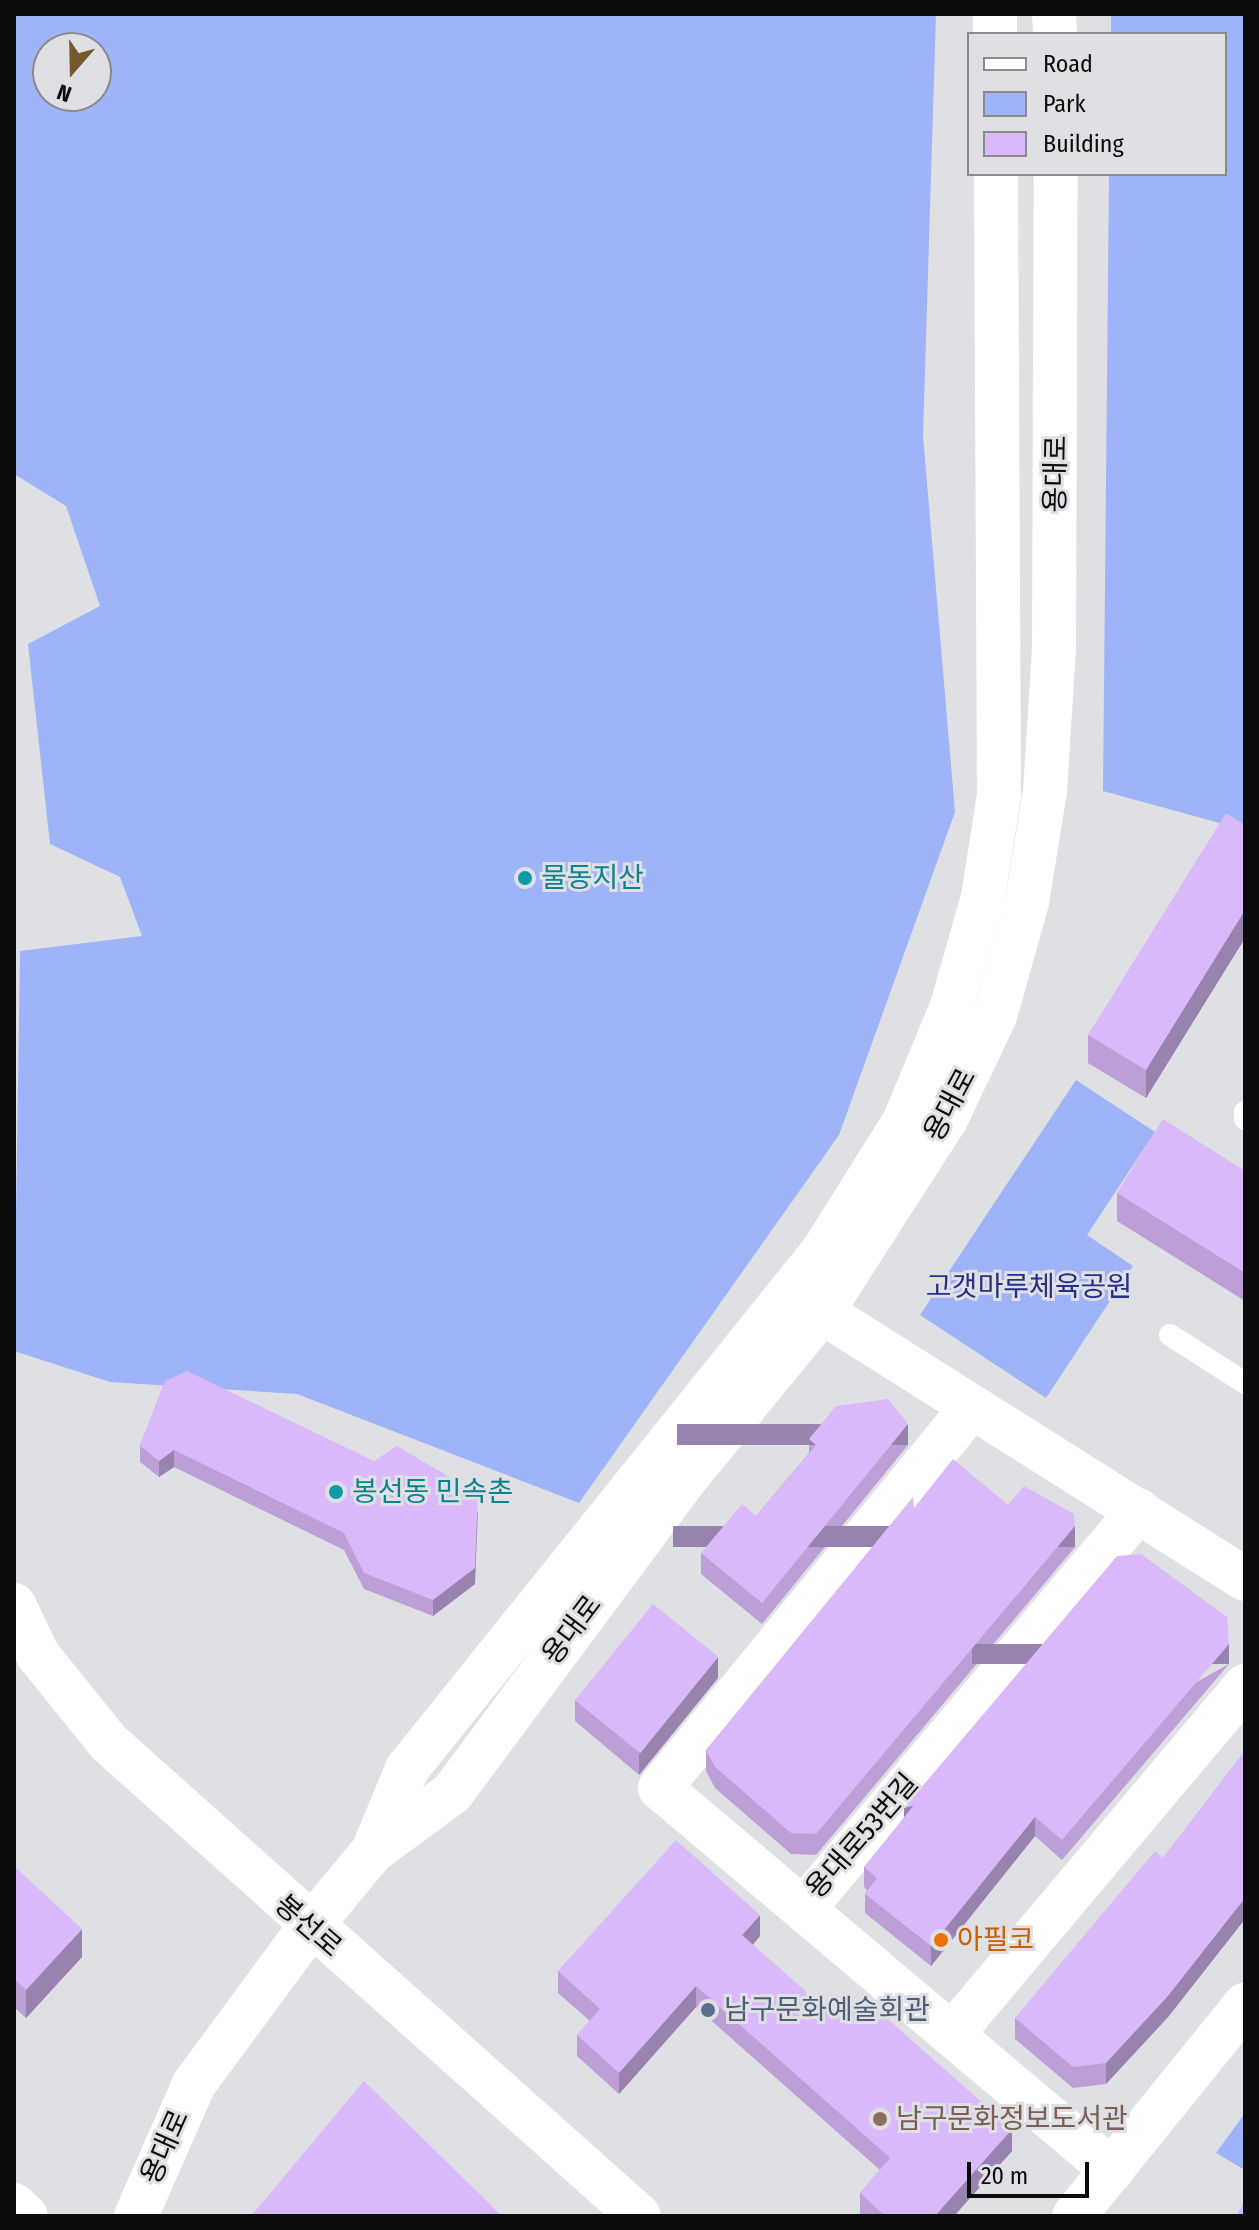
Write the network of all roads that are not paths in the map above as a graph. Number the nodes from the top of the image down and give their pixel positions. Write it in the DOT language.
graph roads {
  1 [pos="996,176"];
  2 [pos="1056,176"];
  3 [pos="1245,1112"];
  4 [pos="1245,1119"];
  5 [pos="822,1312"];
  6 [pos="1170,1335"];
  7 [pos="1245,1383"];
  8 [pos="971,1408"];
  9 [pos="1139,1510"];
  10 [pos="1245,1579"];
  11 [pos="14,1605"];
  12 [pos="1245,1686"];
  13 [pos="373,1851"];
  14 [pos="806,1906"];
  15 [pos="309,1928"];
  16 [pos="1245,2005"];
  17 [pos="953,2033"];
  18 [pos="1112,2170"];
  19 [pos="14,2205"];
  20 [pos="26,2216"];
  21 [pos="136,2216"];
  22 [pos="639,2216"];
  23 [pos="1074,2216"];
  1 -- 13 [label="street, 용대로"];
  2 -- 5 [label="street, 용대로"];
  3 -- 4 [label="lane"];
  5 -- 8 [label="street"];
  5 -- 13 [label="street, 용대로"];
  6 -- 7 [label="lane"];
  8 -- 9 [label="street"];
  8 -- 14 [label="street, 용대로53번길"];
  9 -- 10 [label="street"];
  9 -- 14 [label="street, 용대로53번길"];
  11 -- 15 [label="street, 봉선로"];
  12 -- 17 [label="street"];
  13 -- 15 [label="street, 용대로"];
  14 -- 17 [label="street"];
  15 -- 21 [label="street, 용대로"];
  15 -- 22 [label="street, 봉선로"];
  16 -- 18 [label="street"];
  17 -- 18 [label="street"];
  18 -- 23 [label="street"];
  19 -- 20 [label="street"];
}
